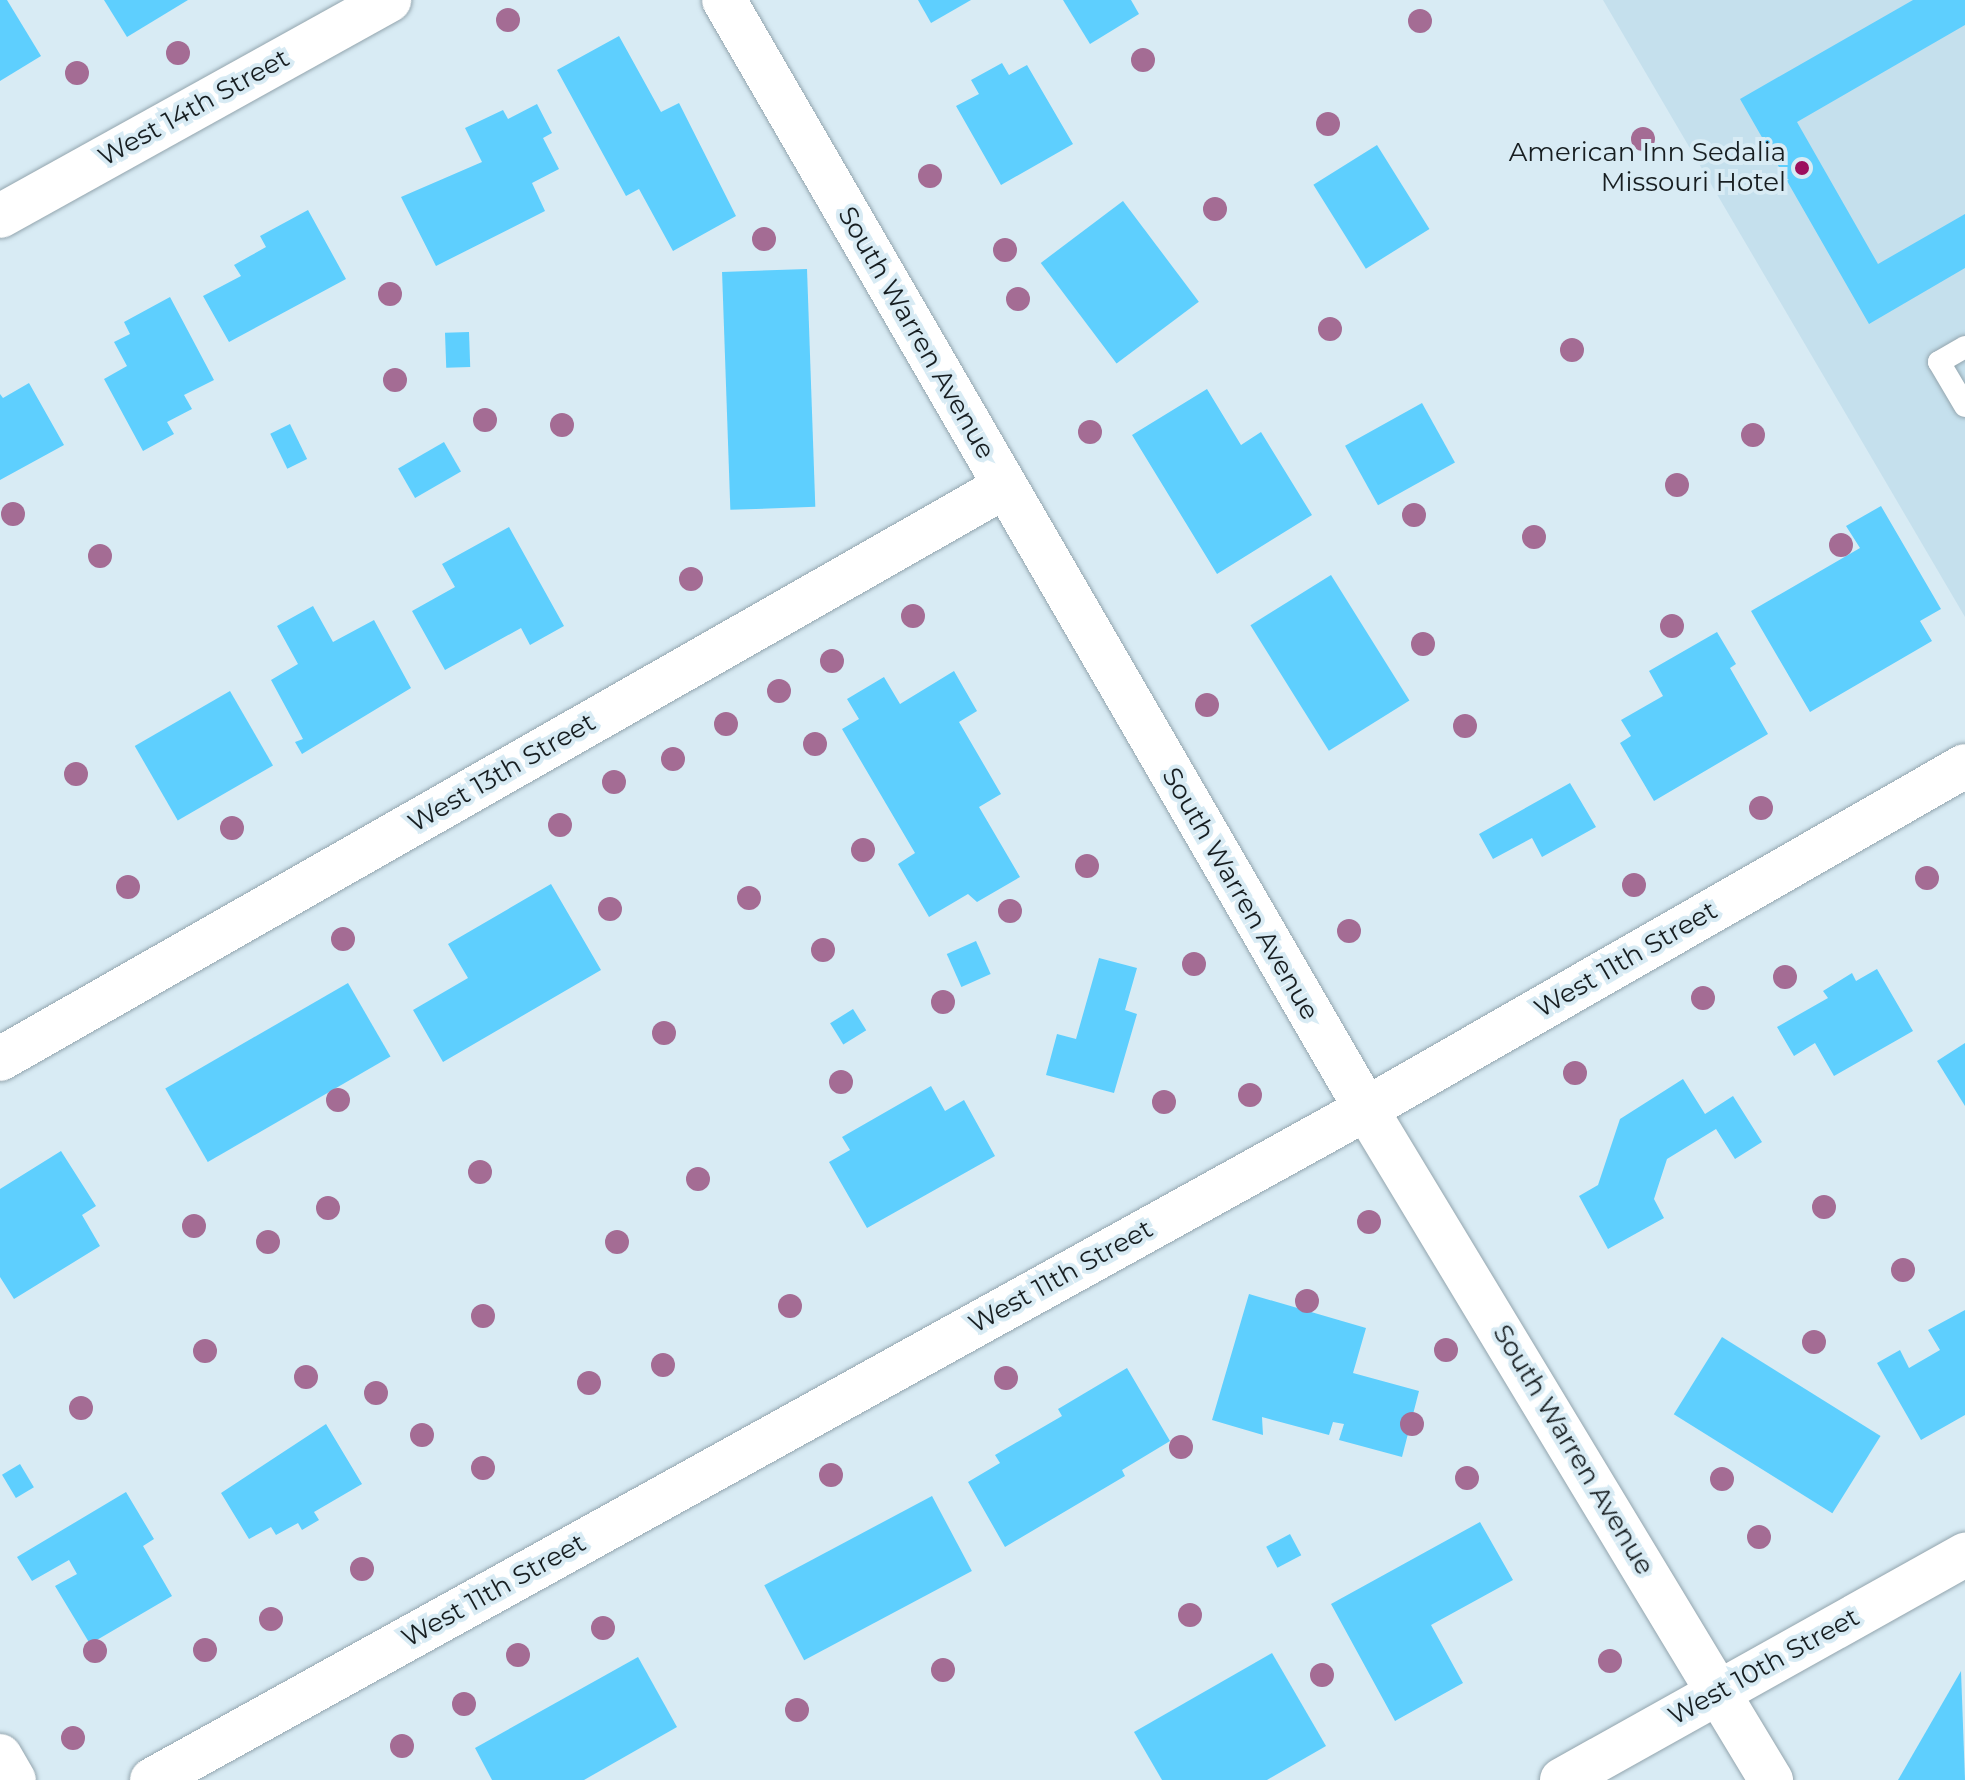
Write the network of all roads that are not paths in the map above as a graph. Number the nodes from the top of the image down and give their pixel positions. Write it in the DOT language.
graph roads {
  1 [pos="389,0"];
  2 [pos="724,0"];
  3 [pos="0,216"];
  4 [pos="1965,347"];
  5 [pos="1965,406"];
  6 [pos="1004,487"];
  7 [pos="1965,766"];
  8 [pos="0,1059"];
  9 [pos="1366,1109"];
  10 [pos="1965,1555"];
  11 [pos="1719,1692"];
  12 [pos="0,1756"];
  13 [pos="14,1780"];
  14 [pos="152,1780"];
  15 [pos="1562,1780"];
  16 [pos="1771,1780"];
  1 -- 3 [label="street, West 14th Street"];
  2 -- 6 [label="street, South Warren Avenue"];
  4 -- 5 [label="lane"];
  6 -- 8 [label="street, West 13th Street"];
  6 -- 9 [label="street, South Warren Avenue"];
  7 -- 9 [label="street, West 11th Street"];
  9 -- 11 [label="street, South Warren Avenue"];
  9 -- 14 [label="street, West 11th Street"];
  10 -- 11 [label="street, West 10th Street"];
  11 -- 15 [label="street, West 10th Street"];
  11 -- 16 [label="street, South Warren Avenue"];
  12 -- 13 [label="street"];
}
